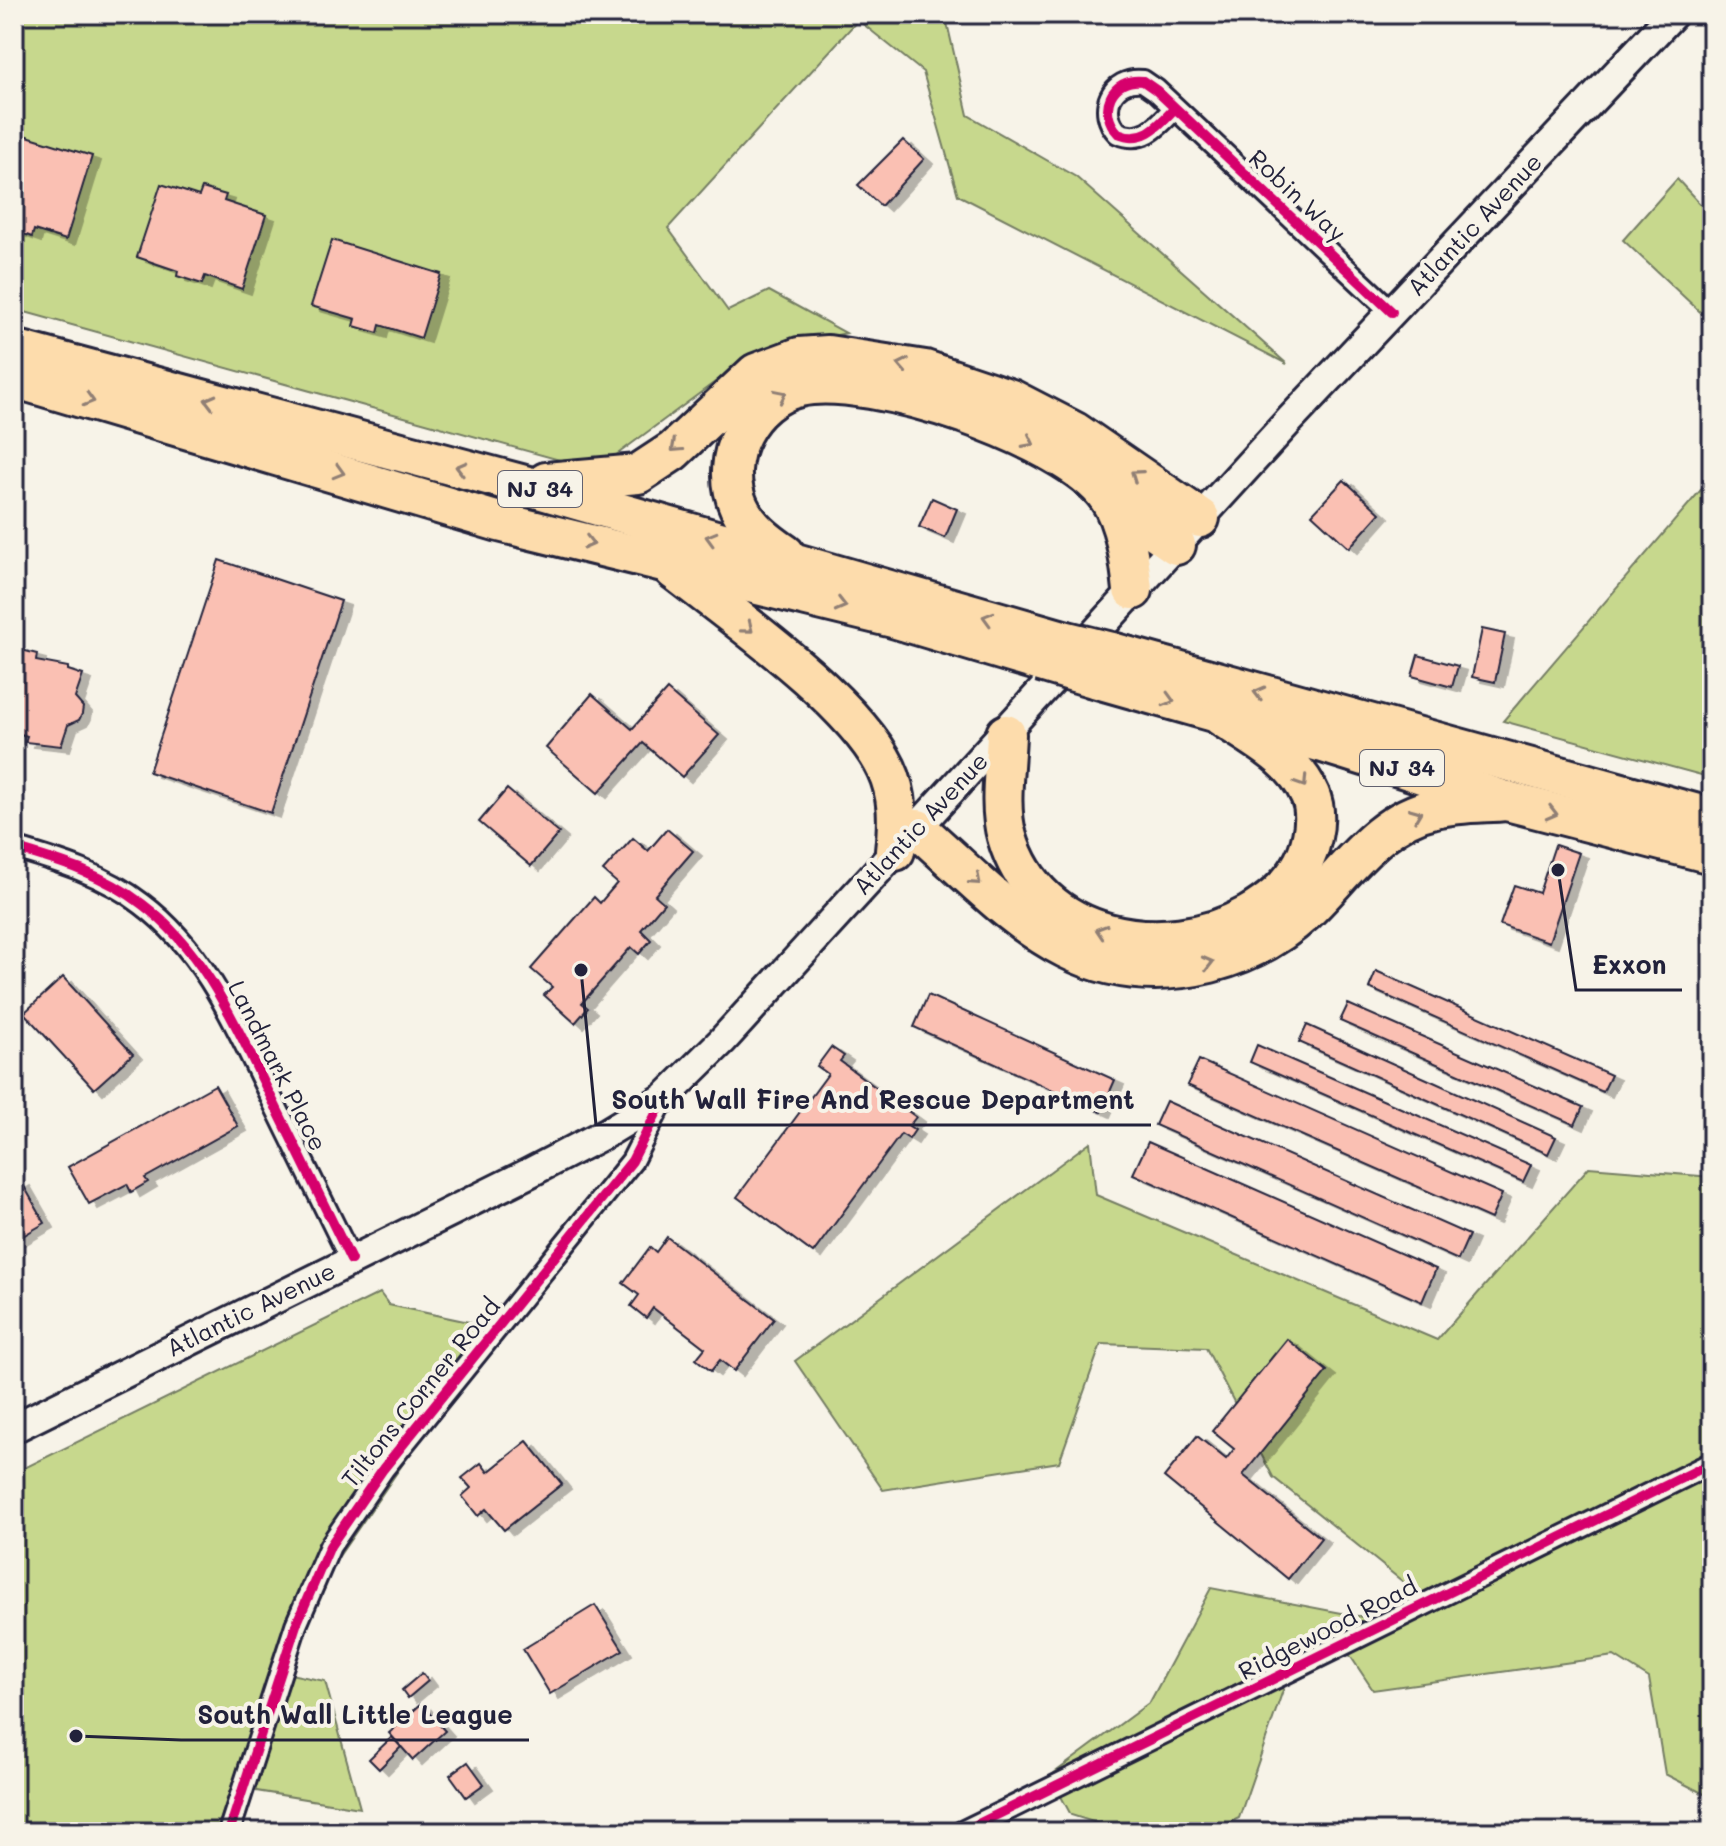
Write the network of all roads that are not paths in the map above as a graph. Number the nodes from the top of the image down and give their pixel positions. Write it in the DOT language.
graph roads {
  1 [pos="1673,14"];
  2 [pos="1175,108"];
  3 [pos="1392,312"];
  4 [pos="14,349"];
  5 [pos="14,378"];
  6 [pos="521,484"];
  7 [pos="1108,497"];
  8 [pos="1188,532"];
  9 [pos="665,562"];
  10 [pos="801,564"];
  11 [pos="1133,590"];
  12 [pos="1052,651"];
  13 [pos="1103,665"];
  14 [pos="1221,716"];
  15 [pos="1006,734"];
  16 [pos="1507,801"];
  17 [pos="1712,818"];
  18 [pos="906,840"];
  19 [pos="14,848"];
  20 [pos="1712,854"];
  21 [pos="664,1098"];
  22 [pos="351,1260"];
  23 [pos="14,1428"];
  24 [pos="1712,1463"];
  25 [pos="229,1832"];
  26 [pos="962,1832"];
  1 -- 3 [label="main road, Atlantic Avenue"];
  2 -- 3 [label="street, Robin Way"];
  3 -- 8 [label="main road, Atlantic Avenue"];
  6 -- 4 [label="highway, NJ 34, one-way"];
  5 -- 9 [label="highway, NJ 34, one-way"];
  8 -- 6 [label="highway, one-way"];
  10 -- 6 [label="highway, NJ 34, one-way"];
  7 -- 8 [label="highway"];
  10 -- 7 [label="highway, one-way"];
  7 -- 11 [label="highway"];
  8 -- 11 [label="main road, Atlantic Avenue"];
  9 -- 12 [label="highway, NJ 34, one-way"];
  9 -- 18 [label="highway, one-way"];
  12 -- 10 [label="highway, NJ 34, one-way"];
  11 -- 15 [label="main road, Atlantic Avenue"];
  12 -- 13 [label="highway, NJ 34, bridge"];
  13 -- 14 [label="highway, NJ 34, one-way"];
  17 -- 13 [label="highway, NJ 34, one-way"];
  14 -- 15 [label="highway, one-way"];
  14 -- 16 [label="highway, NJ 34"];
  15 -- 18 [label="main road, Atlantic Avenue"];
  18 -- 16 [label="highway, one-way"];
  16 -- 20 [label="highway, NJ 34, one-way"];
  18 -- 21 [label="main road, Atlantic Avenue"];
  19 -- 22 [label="street, Landmark Place"];
  21 -- 22 [label="main road, Atlantic Avenue"];
  21 -- 25 [label="street, Tiltons Corner Road"];
  22 -- 23 [label="main road, Atlantic Avenue"];
  24 -- 26 [label="street, Ridgewood Road"];
}
